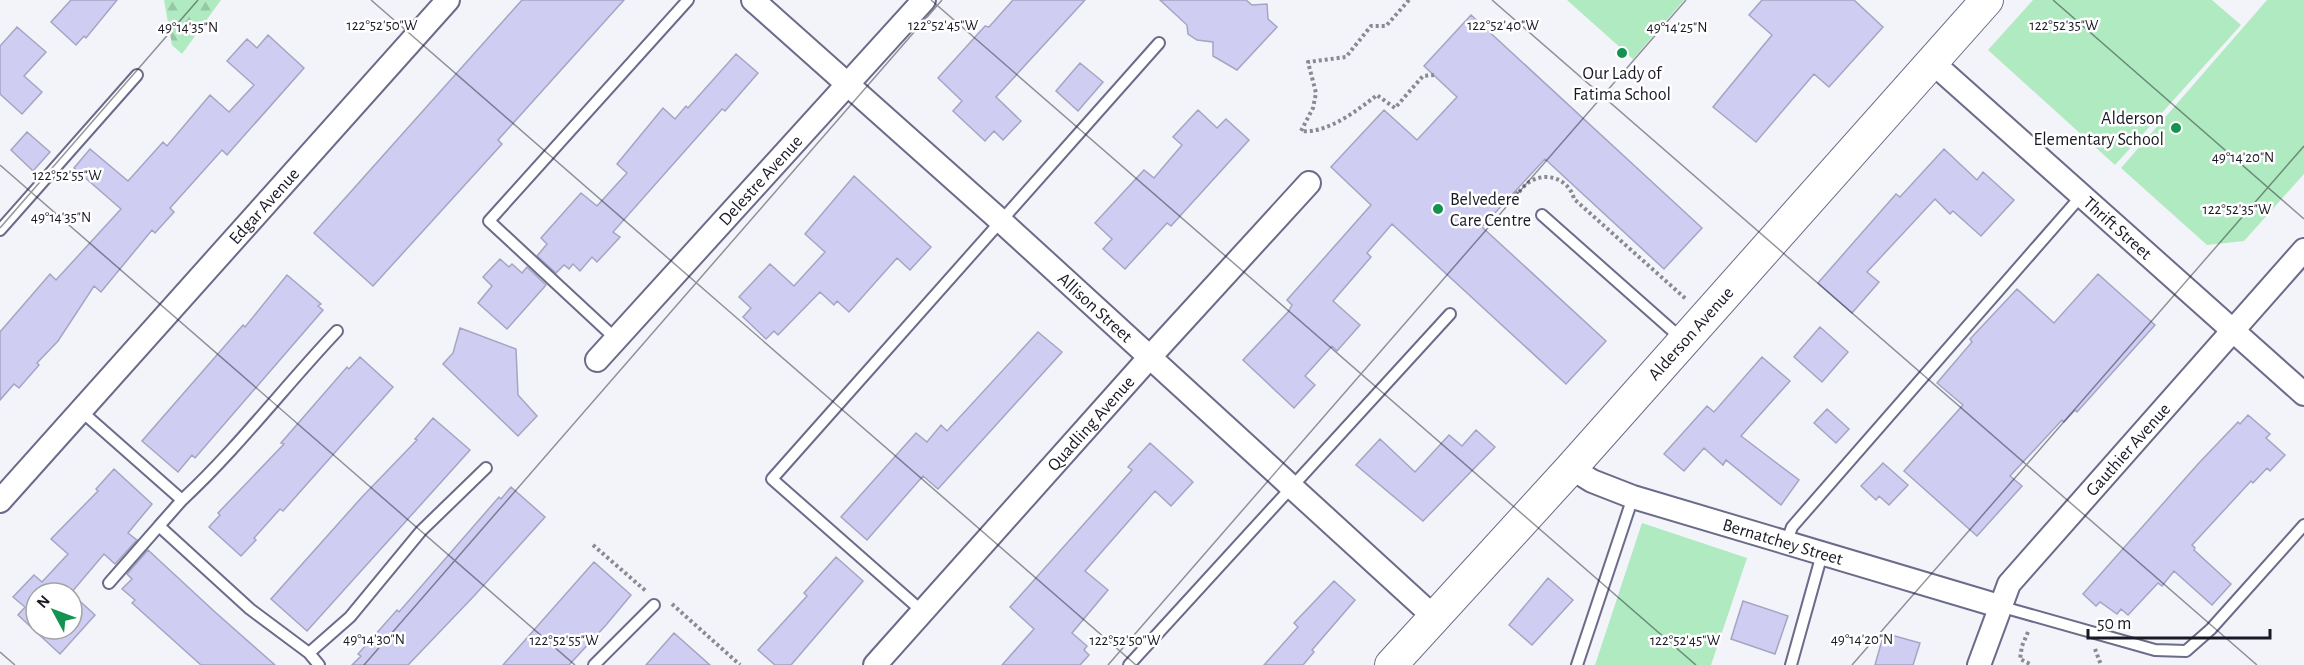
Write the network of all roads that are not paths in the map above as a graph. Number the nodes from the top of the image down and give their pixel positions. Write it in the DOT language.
graph roads {
  1 [pos="448,0"];
  2 [pos="688,0"];
  3 [pos="753,0"];
  4 [pos="924,0"];
  5 [pos="1987,0"];
  6 [pos="1158,43"];
  7 [pos="1932,62"];
  8 [pos="137,75"];
  9 [pos="848,84"];
  10 [pos="1309,183"];
  11 [pos="2082,195"];
  12 [pos="1542,215"];
  13 [pos="1002,222"];
  14 [pos="0,230"];
  15 [pos="2304,250"];
  16 [pos="1450,314"];
  17 [pos="337,331"];
  18 [pos="2233,331"];
  19 [pos="616,339"];
  20 [pos="1685,341"];
  21 [pos="1149,358"];
  22 [pos="597,360"];
  23 [pos="2304,394"];
  24 [pos="80,410"];
  25 [pos="486,468"];
  26 [pos="1571,468"];
  27 [pos="1291,489"];
  28 [pos="1633,497"];
  29 [pos="182,500"];
  30 [pos="0,501"];
  31 [pos="2304,525"];
  32 [pos="159,526"];
  33 [pos="1786,543"];
  34 [pos="1822,554"];
  35 [pos="109,583"];
  36 [pos="654,605"];
  37 [pos="1999,606"];
  38 [pos="922,612"];
  39 [pos="1434,617"];
  40 [pos="309,653"];
  41 [pos="319,665"];
  42 [pos="594,665"];
  43 [pos="875,665"];
  44 [pos="1130,665"];
  45 [pos="1391,665"];
  46 [pos="1577,665"];
  47 [pos="1791,665"];
  48 [pos="1979,665"];
  1 -- 24 [label="street, Edgar Avenue"];
  2 -- 19 [label="lane"];
  3 -- 9 [label="street, Allison Street"];
  4 -- 9 [label="street, Delestre Avenue"];
  5 -- 7 [label="street, Alderson Avenue"];
  6 -- 13 [label="lane"];
  7 -- 11 [label="street, Thrift Street"];
  7 -- 20 [label="street, Alderson Avenue"];
  8 -- 14 [label="lane"];
  9 -- 13 [label="street, Allison Street"];
  9 -- 19 [label="street, Delestre Avenue"];
  10 -- 21 [label="street, Quadling Avenue"];
  11 -- 18 [label="street, Thrift Street"];
  11 -- 33 [label="lane"];
  12 -- 20 [label="lane"];
  13 -- 21 [label="street, Allison Street"];
  13 -- 38 [label="lane"];
  15 -- 18 [label="street, Gauthier Avenue"];
  16 -- 27 [label="lane"];
  17 -- 29 [label="lane"];
  18 -- 23 [label="street, Thrift Street"];
  18 -- 37 [label="street, Gauthier Avenue"];
  19 -- 22 [label="street, Delestre Avenue"];
  20 -- 26 [label="street, Alderson Avenue"];
  21 -- 27 [label="street, Allison Street"];
  21 -- 38 [label="street, Quadling Avenue"];
  24 -- 29 [label="lane"];
  24 -- 30 [label="street, Edgar Avenue"];
  25 -- 40 [label="lane"];
  26 -- 28 [label="street, Bernatchey Street"];
  26 -- 39 [label="street, Alderson Avenue"];
  27 -- 39 [label="street, Allison Street"];
  27 -- 44 [label="lane"];
  28 -- 33 [label="street, Bernatchey Street"];
  28 -- 46 [label="lane"];
  29 -- 32 [label="lane"];
  31 -- 37 [label="lane"];
  32 -- 35 [label="lane"];
  32 -- 40 [label="lane"];
  33 -- 34 [label="street, Bernatchey Street"];
  34 -- 37 [label="street, Bernatchey Street"];
  34 -- 47 [label="lane"];
  36 -- 42 [label="lane"];
  37 -- 48 [label="street, Gauthier Avenue"];
  38 -- 43 [label="street, Quadling Avenue"];
  39 -- 45 [label="street, Alderson Avenue"];
  40 -- 41 [label="lane"];
}
